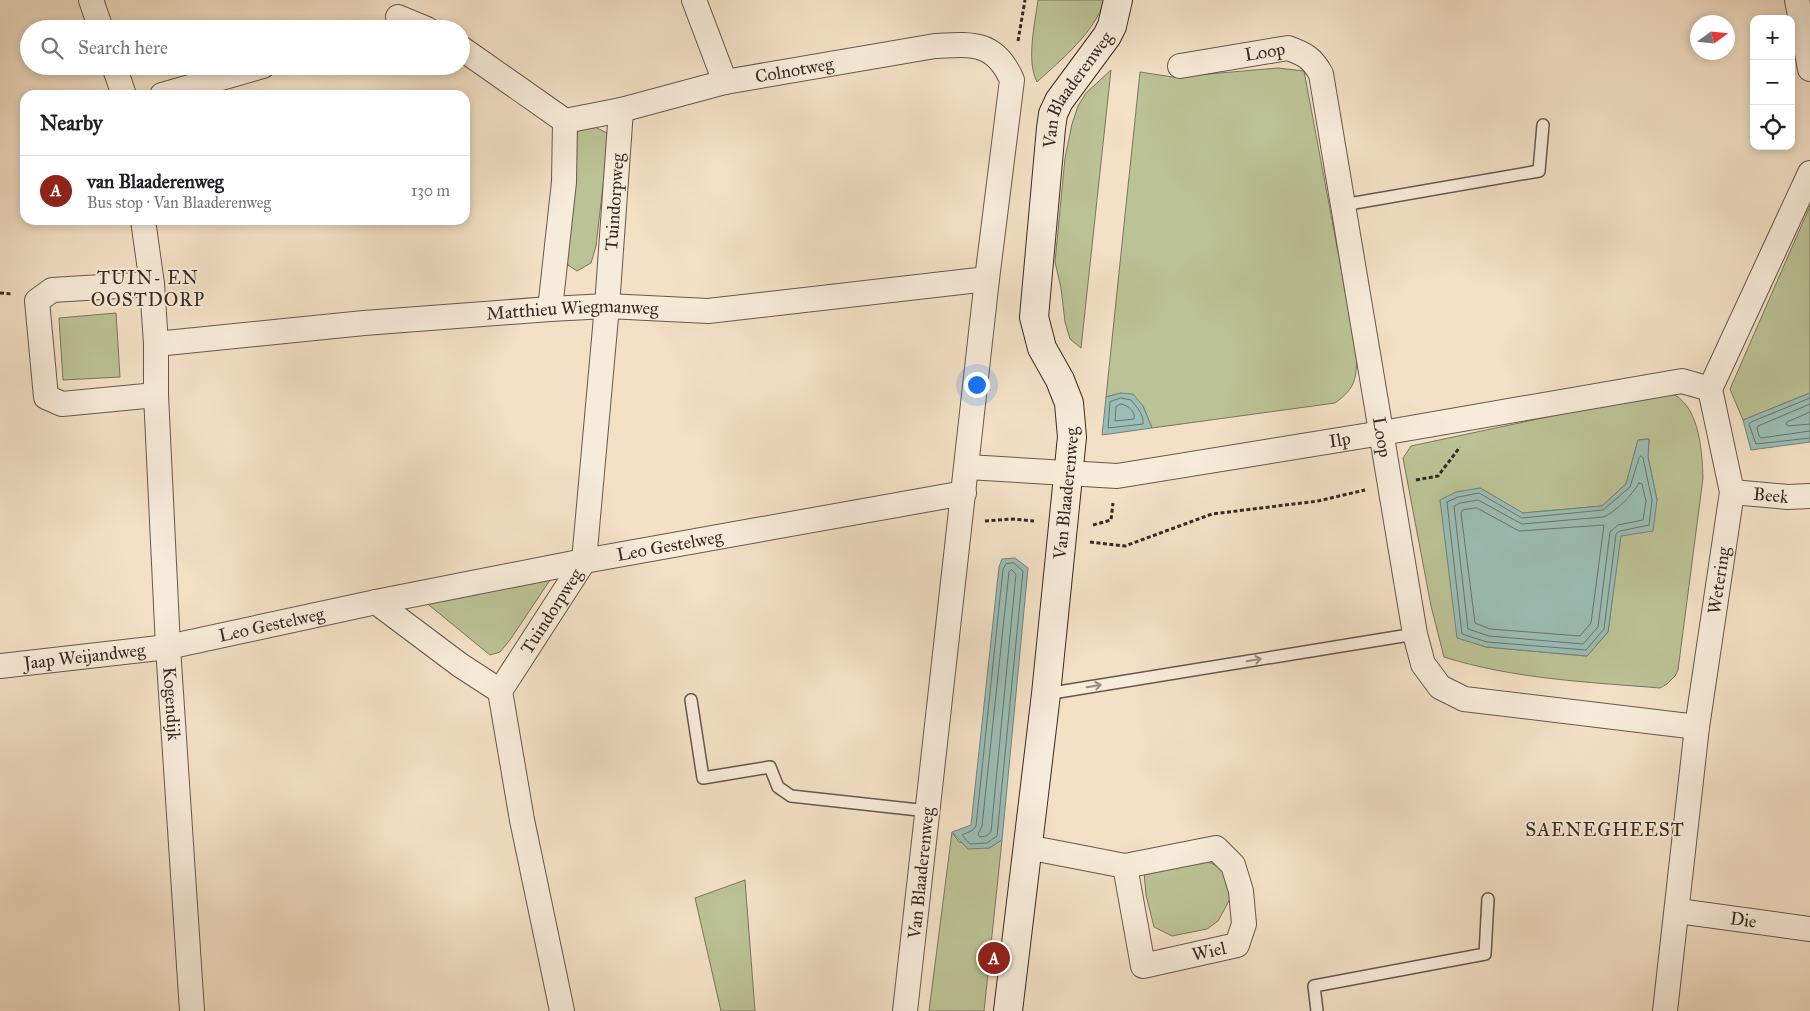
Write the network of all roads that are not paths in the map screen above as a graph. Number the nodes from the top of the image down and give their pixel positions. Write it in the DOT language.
graph roads {
  1 [pos="92,0"];
  2 [pos="694,0"];
  3 [pos="1118,0"];
  4 [pos="1797,0"];
  5 [pos="390,15"];
  6 [pos="98,20"];
  7 [pos="403,20"];
  8 [pos="470,54"];
  9 [pos="1180,66"];
  10 [pos="1810,69"];
  11 [pos="117,75"];
  12 [pos="232,75"];
  13 [pos="1012,80"];
  14 [pos="725,82"];
  15 [pos="122,90"];
  16 [pos="179,90"];
  17 [pos="621,110"];
  18 [pos="565,121"];
  19 [pos="1543,125"];
  20 [pos="1810,174"];
  21 [pos="1343,205"];
  22 [pos="144,225"];
  23 [pos="987,279"];
  24 [pos="152,284"];
  25 [pos="607,306"];
  26 [pos="550,309"];
  27 [pos="156,344"];
  28 [pos="1710,389"];
  29 [pos="156,395"];
  30 [pos="1382,433"];
  31 [pos="967,467"];
  32 [pos="1070,474"];
  33 [pos="1732,492"];
  34 [pos="964,493"];
  35 [pos="1810,496"];
  36 [pos="584,561"];
  37 [pos="376,602"];
  38 [pos="1416,634"];
  39 [pos="168,647"];
  40 [pos="0,666"];
  41 [pos="500,691"];
  42 [pos="1046,694"];
  43 [pos="690,700"];
  44 [pos="1697,727"];
  45 [pos="928,811"];
  46 [pos="1027,847"];
  47 [pos="1125,866"];
  48 [pos="1488,899"];
  49 [pos="1678,911"];
  50 [pos="1810,929"];
  51 [pos="192,1011"];
  52 [pos="562,1011"];
  53 [pos="905,1011"];
  54 [pos="1008,1011"];
  55 [pos="1317,1011"];
  56 [pos="1665,1011"];
  1 -- 6 [label="street"];
  2 -- 14 [label="street"];
  3 -- 32 [label="street, Van Blaaderenweg"];
  4 -- 10 [label="street"];
  5 -- 7 [label="street"];
  8 -- 18 [label="street"];
  9 -- 21 [label="street, Loop"];
  11 -- 15 [label="street"];
  12 -- 16 [label="street"];
  13 -- 14 [label="street, Colnotweg"];
  13 -- 23 [label="street, Van Blaaderenweg"];
  14 -- 17 [label="street, Colnotweg"];
  17 -- 18 [label="street, Colnotweg"];
  17 -- 25 [label="street, Tuindorpweg"];
  18 -- 26 [label="street"];
  19 -- 21 [label="lane"];
  20 -- 28 [label="street"];
  21 -- 30 [label="street, Loop"];
  22 -- 24 [label="street, Kogendijk"];
  23 -- 25 [label="street, Matthieu Wiegmanweg"];
  23 -- 31 [label="street, Van Blaaderenweg"];
  24 -- 27 [label="street, Kogendijk"];
  24 -- 29 [label="street"];
  25 -- 26 [label="street, Matthieu Wiegmanweg"];
  25 -- 36 [label="street, Tuindorpweg"];
  26 -- 27 [label="street, Matthieu Wiegmanweg"];
  27 -- 29 [label="street, Kogendijk"];
  28 -- 30 [label="street, Ilp"];
  28 -- 33 [label="street, Wetering"];
  29 -- 39 [label="street, Kogendijk"];
  30 -- 32 [label="street, Ilp"];
  30 -- 38 [label="street, Loop"];
  31 -- 32 [label="street, Ilp"];
  31 -- 34 [label="street, Van Blaaderenweg"];
  32 -- 42 [label="street, Van Blaaderenweg"];
  33 -- 35 [label="street, Beek"];
  33 -- 44 [label="street, Wetering"];
  34 -- 36 [label="street, Leo Gestelweg"];
  34 -- 45 [label="street, Van Blaaderenweg"];
  36 -- 37 [label="street, Leo Gestelweg"];
  36 -- 41 [label="street, Tuindorpweg"];
  37 -- 39 [label="street, Leo Gestelweg"];
  37 -- 41 [label="street"];
  42 -- 38 [label="lane, one-way"];
  38 -- 44 [label="street, Loop"];
  39 -- 40 [label="street, Jaap Weijandweg"];
  39 -- 51 [label="street, Kogendijk"];
  41 -- 52 [label="street"];
  42 -- 46 [label="street, Van Blaaderenweg"];
  43 -- 45 [label="lane"];
  44 -- 49 [label="street, Wetering"];
  45 -- 53 [label="street, Van Blaaderenweg"];
  46 -- 47 [label="street, Wiel"];
  46 -- 54 [label="street, Van Blaaderenweg"];
  47 -- 47 [label="street, Wiel"];
  48 -- 55 [label="lane"];
  49 -- 50 [label="street, Die"];
  49 -- 56 [label="street, Wetering"];
}
